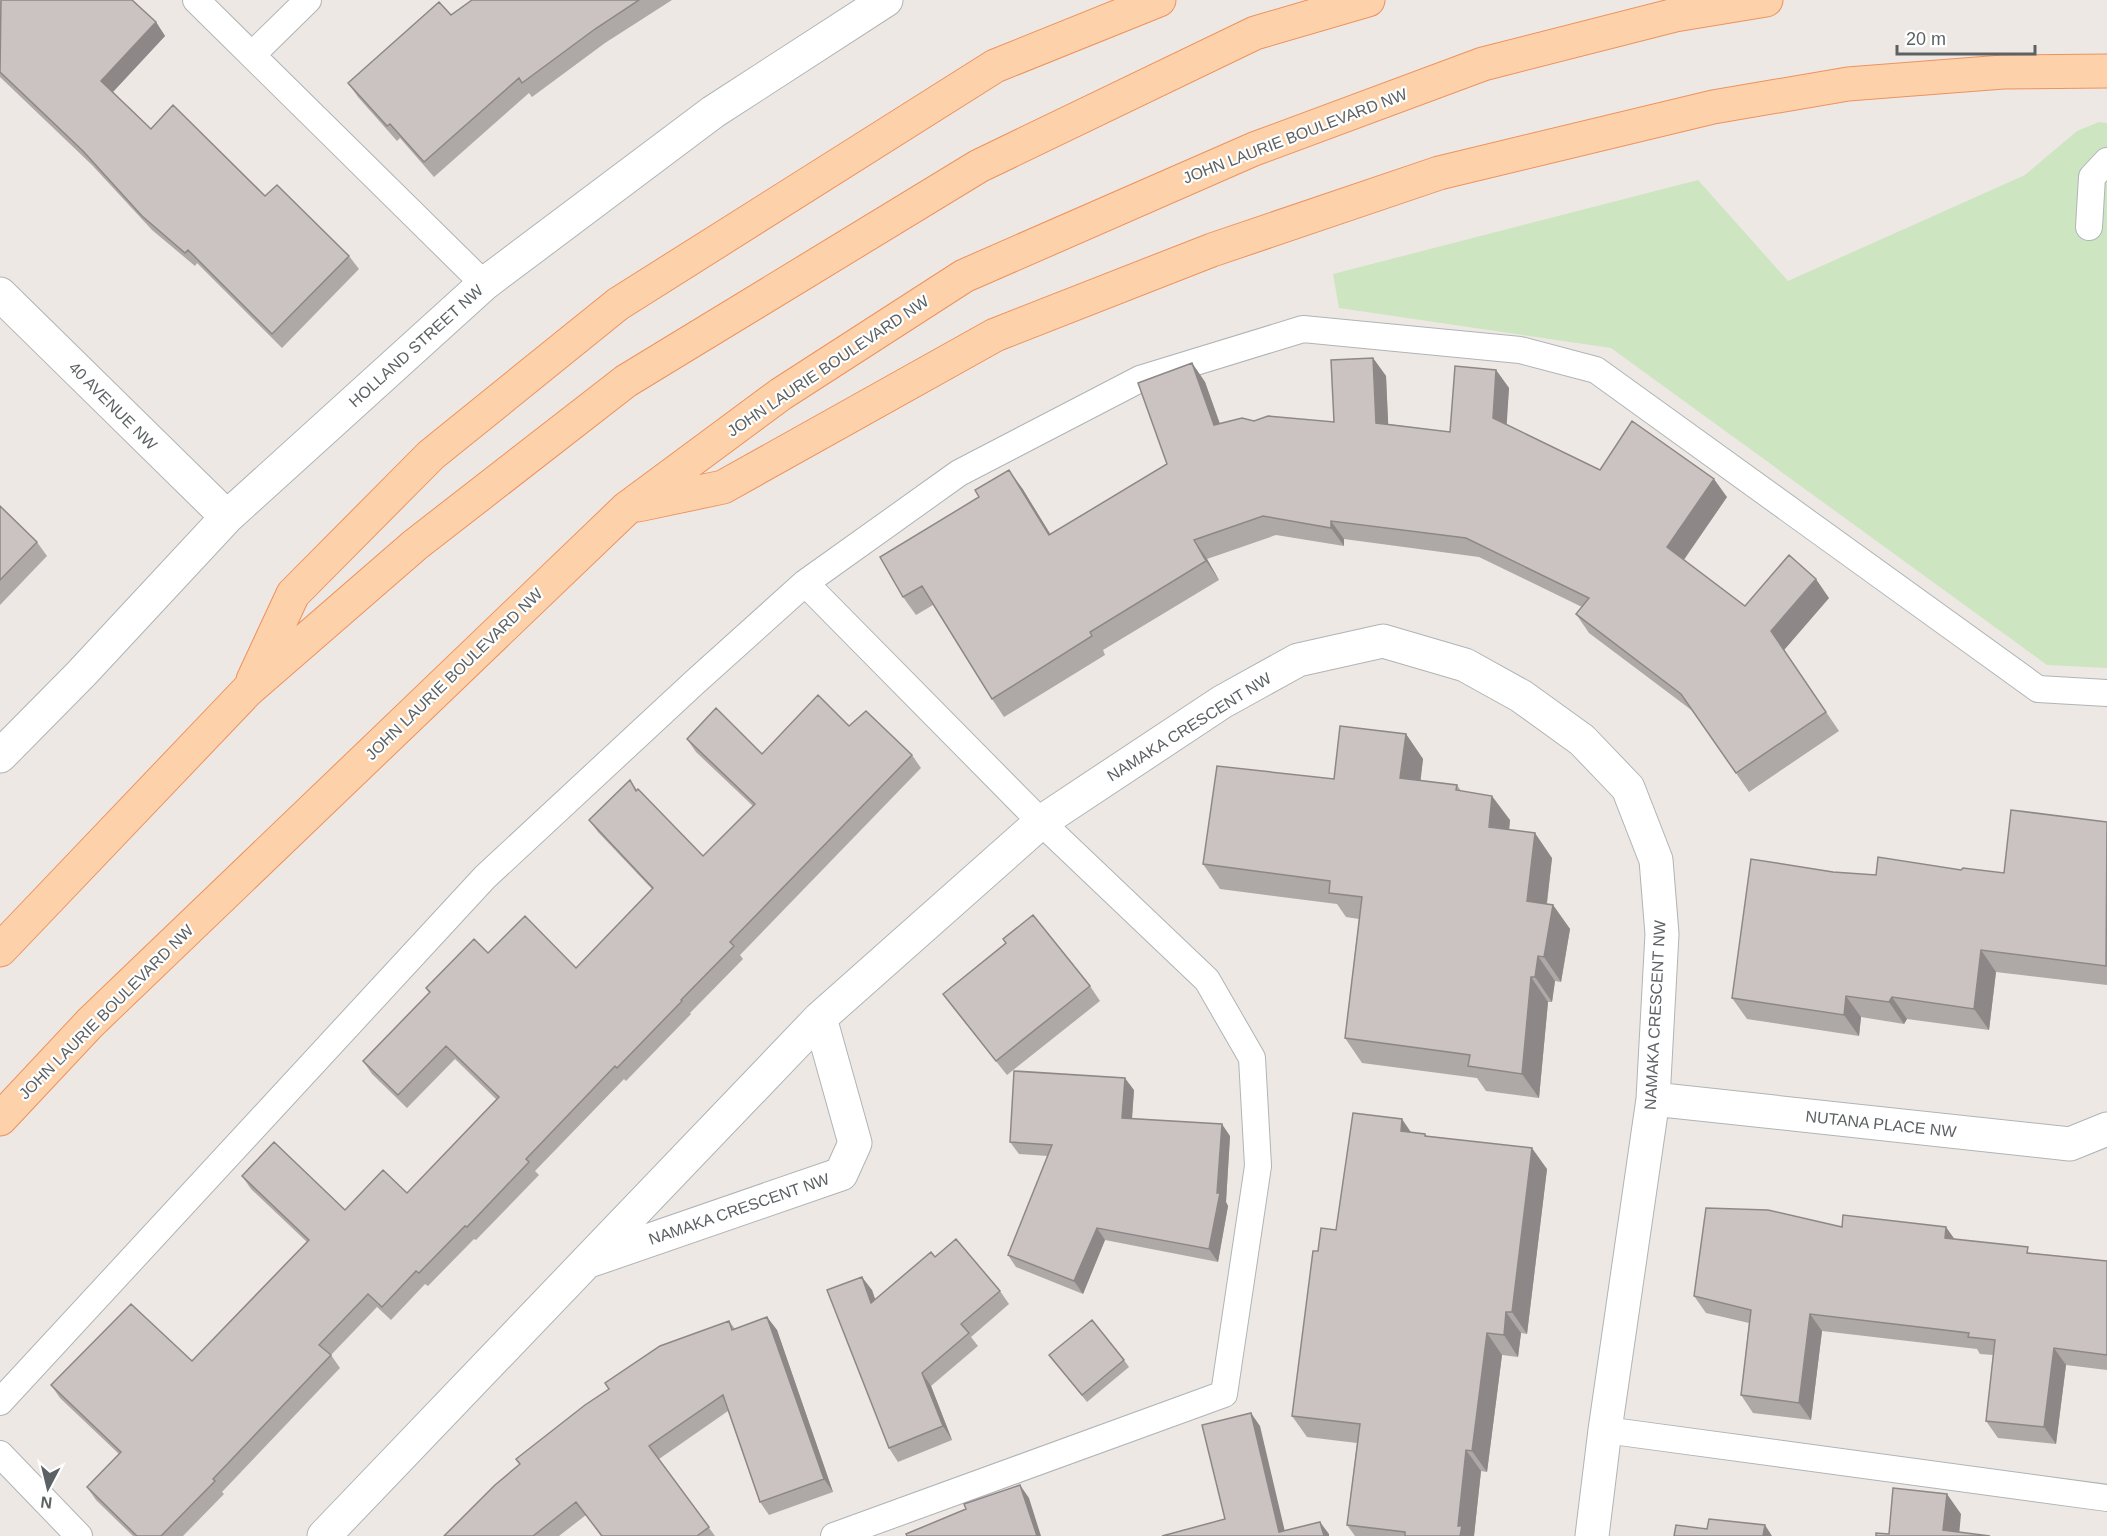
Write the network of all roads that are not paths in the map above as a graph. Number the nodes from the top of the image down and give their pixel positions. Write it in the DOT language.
graph roads {
  1 [pos="196,0"];
  2 [pos="308,0"];
  3 [pos="886,0"];
  4 [pos="1159,0"];
  5 [pos="1368,0"];
  6 [pos="1766,0"];
  7 [pos="252,55"];
  8 [pos="2107,71"];
  9 [pos="2107,161"];
  10 [pos="2089,227"];
  11 [pos="484,284"];
  12 [pos="0,294"];
  13 [pos="627,508"];
  14 [pos="227,517"];
  15 [pos="805,583"];
  16 [pos="248,690"];
  17 [pos="2107,693"];
  18 [pos="0,756"];
  19 [pos="1041,822"];
  20 [pos="0,950"];
  21 [pos="820,1018"];
  22 [pos="1653,1099"];
  23 [pos="0,1119"];
  24 [pos="2107,1129"];
  25 [pos="584,1263"];
  26 [pos="0,1402"];
  27 [pos="1605,1430"];
  28 [pos="0,1454"];
  29 [pos="2107,1498"];
  30 [pos="79,1536"];
  31 [pos="324,1536"];
  32 [pos="834,1536"];
  33 [pos="1592,1536"];
  1 -- 7 [label="lane"];
  2 -- 7 [label="lane"];
  3 -- 11 [label="street, HOLLAND STREET NW"];
  4 -- 16 [label="main road"];
  5 -- 16 [label="main road"];
  6 -- 13 [label="main road, JOHN LAURIE BOULEVARD NW"];
  7 -- 11 [label="lane"];
  8 -- 13 [label="main road"];
  9 -- 10 [label="lane"];
  11 -- 14 [label="street, HOLLAND STREET NW"];
  12 -- 14 [label="street, 40 AVENUE NW"];
  13 -- 23 [label="main road, JOHN LAURIE BOULEVARD NW"];
  14 -- 18 [label="street, HOLLAND STREET NW"];
  15 -- 17 [label="lane"];
  15 -- 19 [label="lane"];
  15 -- 26 [label="lane"];
  16 -- 20 [label="main road"];
  19 -- 21 [label="street, NAMAKA CRESCENT NW"];
  19 -- 22 [label="street, NAMAKA CRESCENT NW"];
  19 -- 32 [label="lane"];
  21 -- 25 [label="street, NAMAKA CRESCENT NW"];
  21 -- 25 [label="street, NAMAKA CRESCENT NW"];
  22 -- 24 [label="street, NUTANA PLACE NW"];
  22 -- 27 [label="street, NAMAKA CRESCENT NW"];
  25 -- 31 [label="street, NAMAKA CRESCENT NW"];
  27 -- 29 [label="lane"];
  27 -- 33 [label="street, NAMAKA CRESCENT NW"];
  28 -- 30 [label="lane"];
}
